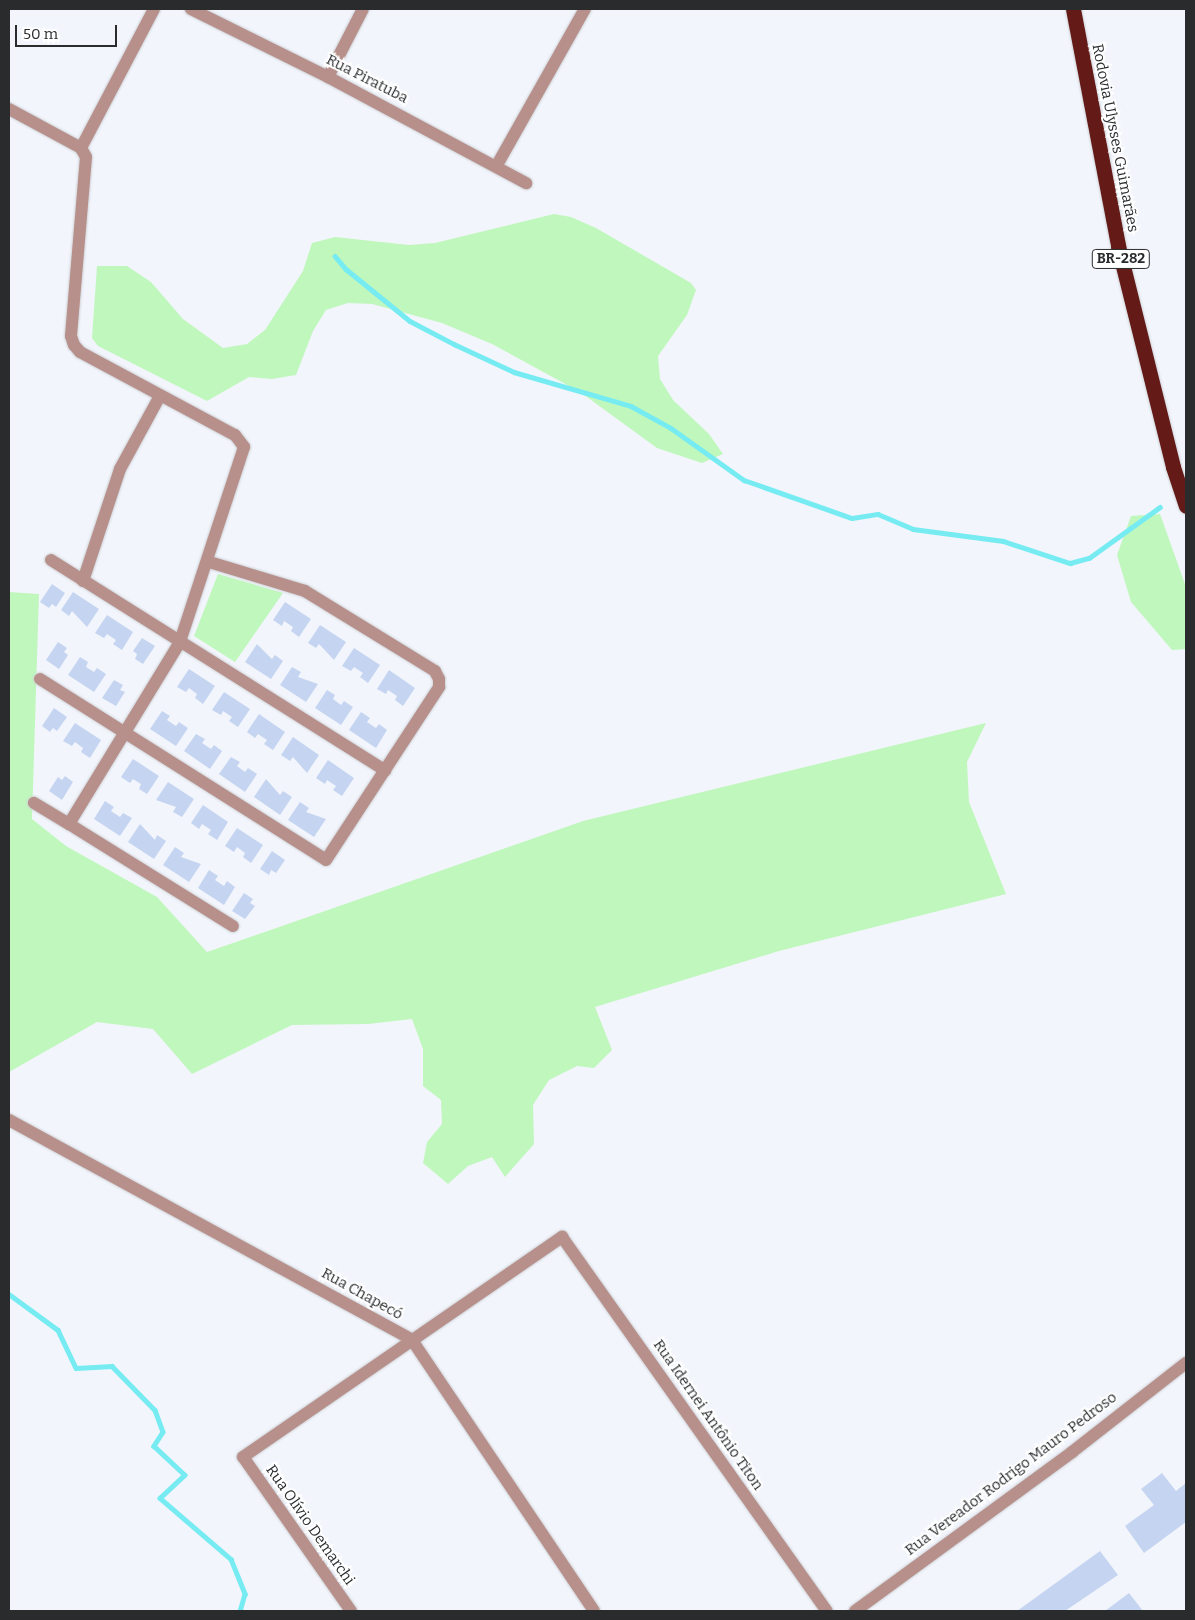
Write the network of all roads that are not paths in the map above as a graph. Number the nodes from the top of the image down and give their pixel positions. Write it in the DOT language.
graph roads {
  1 [pos="154,9"];
  2 [pos="191,9"];
  3 [pos="363,9"];
  4 [pos="1073,9"];
  5 [pos="580,11"];
  6 [pos="328,77"];
  7 [pos="9,109"];
  8 [pos="81,148"];
  9 [pos="497,165"];
  10 [pos="526,183"];
  11 [pos="160,396"];
  12 [pos="1186,506"];
  13 [pos="51,560"];
  14 [pos="209,562"];
  15 [pos="82,581"];
  16 [pos="180,642"];
  17 [pos="40,678"];
  18 [pos="126,734"];
  19 [pos="385,770"];
  20 [pos="34,803"];
  21 [pos="69,824"];
  22 [pos="233,926"];
  23 [pos="9,1120"];
  24 [pos="412,1340"];
  25 [pos="1186,1363"];
  26 [pos="352,1611"];
  27 [pos="594,1611"];
  28 [pos="827,1611"];
  29 [pos="855,1611"];
  1 -- 8 [label="street"];
  2 -- 6 [label="street, Rua Piratuba"];
  3 -- 6 [label="street"];
  4 -- 12 [label="highway, Rodovia Ulysses Guimarães / BR-282"];
  5 -- 9 [label="street"];
  6 -- 9 [label="street, Rua Piratuba"];
  7 -- 8 [label="street"];
  8 -- 11 [label="street"];
  9 -- 10 [label="street, Rua Piratuba"];
  11 -- 14 [label="street"];
  11 -- 15 [label="street"];
  13 -- 15 [label="street"];
  14 -- 16 [label="street"];
  14 -- 19 [label="street"];
  15 -- 16 [label="street"];
  16 -- 18 [label="street"];
  16 -- 19 [label="street"];
  17 -- 18 [label="street"];
  18 -- 19 [label="street"];
  18 -- 21 [label="street"];
  20 -- 21 [label="street"];
  21 -- 22 [label="street"];
  23 -- 24 [label="street, Rua Chapecó"];
  24 -- 26 [label="street, Rua Olívio Demarchi"];
  24 -- 27 [label="street, Rua Chapecó"];
  24 -- 28 [label="street, Rua Idernei Antônio Titon"];
  25 -- 29 [label="street, Rua Vereador Rodrigo Mauro Pedroso"];
}
